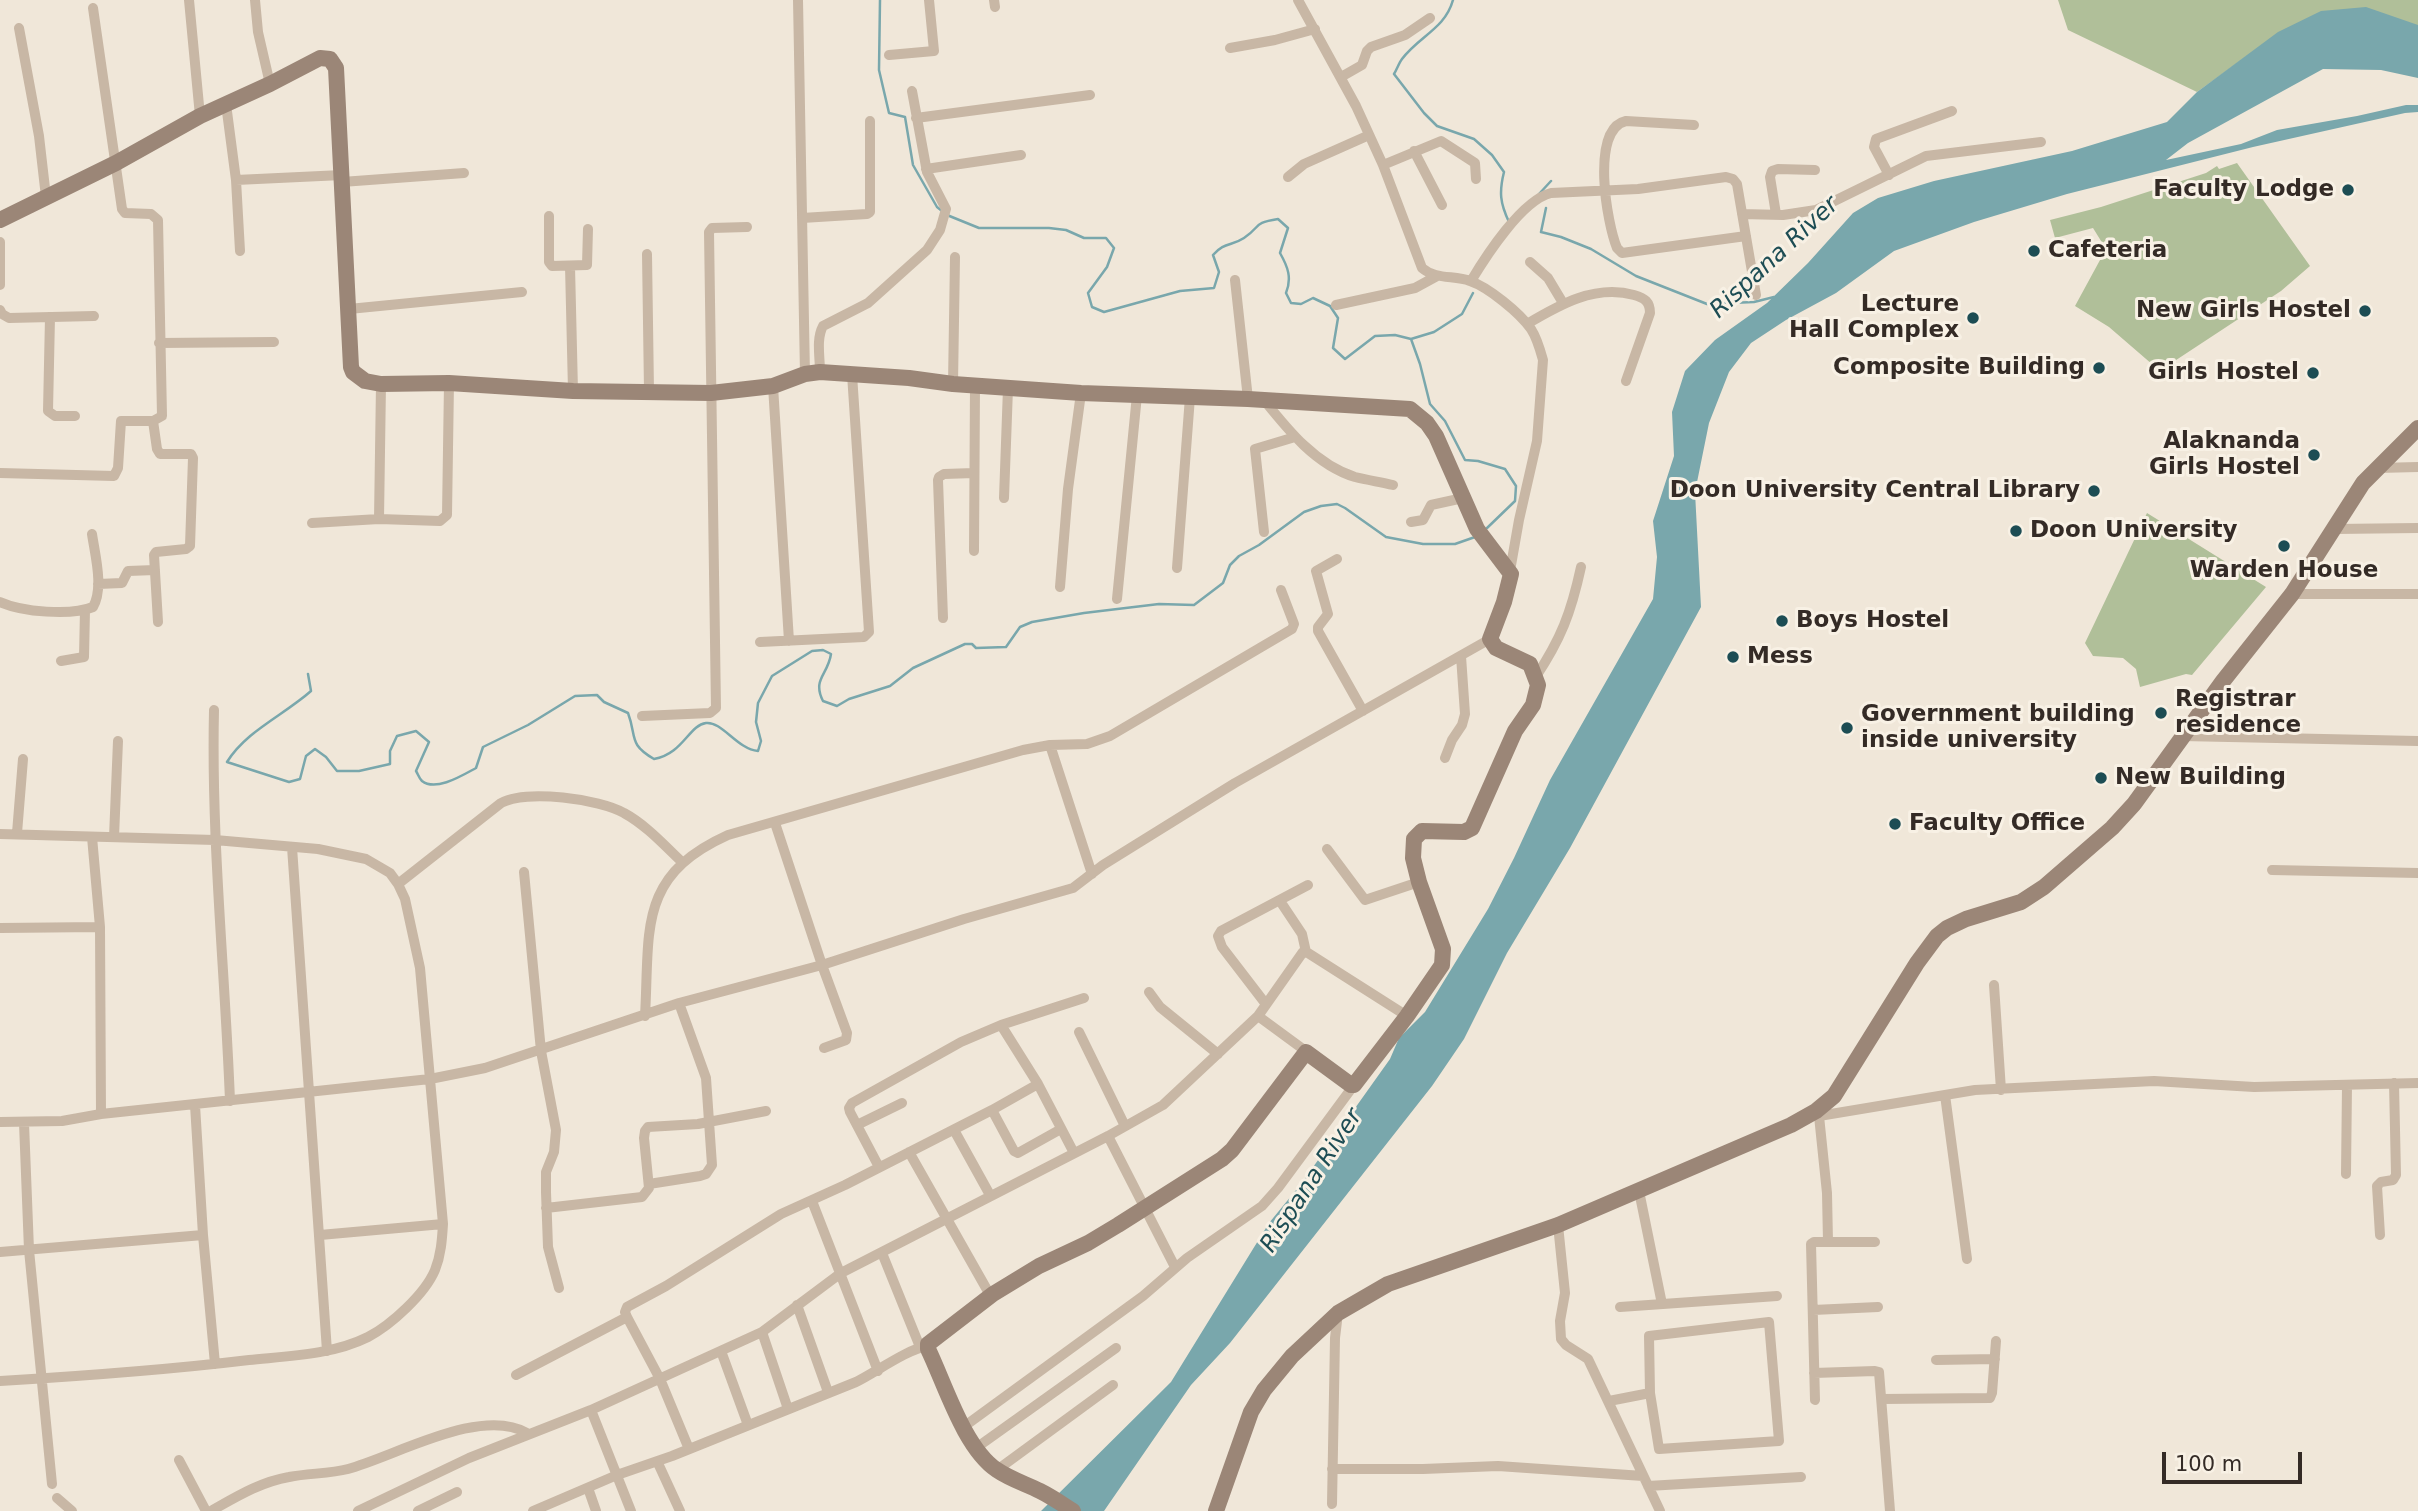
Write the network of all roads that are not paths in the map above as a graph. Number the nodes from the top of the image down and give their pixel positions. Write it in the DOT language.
graph roads {
  1 [pos="189,0"];
  2 [pos="255,0"];
  3 [pos="798,0"];
  4 [pos="929,0"];
  5 [pos="1299,1"];
  6 [pos="93,8"];
  7 [pos="1430,18"];
  8 [pos="19,28"];
  9 [pos="1315,29"];
  10 [pos="1230,48"];
  11 [pos="889,55"];
  12 [pos="1341,77"];
  13 [pos="270,84"];
  14 [pos="912,91"];
  15 [pos="1090,95"];
  16 [pos="226,104"];
  17 [pos="1952,111"];
  18 [pos="200,116"];
  19 [pos="916,118"];
  20 [pos="870,121"];
  21 [pos="1693,125"];
  22 [pos="1367,136"];
  23 [pos="2041,142"];
  24 [pos="1414,151"];
  25 [pos="1021,155"];
  26 [pos="116,163"];
  27 [pos="1383,165"];
  28 [pos="926,169"];
  29 [pos="1815,170"];
  30 [pos="464,173"];
  31 [pos="1889,175"];
  32 [pos="1288,177"];
  33 [pos="1476,178"];
  34 [pos="342,179"];
  35 [pos="236,180"];
  36 [pos="1605,189"];
  37 [pos="46,197"];
  38 [pos="1441,205"];
  39 [pos="1742,214"];
  40 [pos="1776,214"];
  41 [pos="549,216"];
  42 [pos="802,218"];
  43 [pos="0,220"];
  44 [pos="747,227"];
  45 [pos="588,229"];
  46 [pos="1746,236"];
  47 [pos="0,242"];
  48 [pos="240,251"];
  49 [pos="647,254"];
  50 [pos="955,257"];
  51 [pos="1530,262"];
  52 [pos="570,266"];
  53 [pos="1437,276"];
  54 [pos="1235,280"];
  55 [pos="1471,281"];
  56 [pos="0,285"];
  57 [pos="522,292"];
  58 [pos="1756,295"];
  59 [pos="1563,303"];
  60 [pos="1335,304"];
  61 [pos="349,309"];
  62 [pos="0,310"];
  63 [pos="94,316"];
  64 [pos="50,317"];
  65 [pos="1527,324"];
  66 [pos="274,342"];
  67 [pos="159,343"];
  68 [pos="813,373"];
  69 [pos="852,373"];
  70 [pos="1626,381"];
  71 [pos="449,383"];
  72 [pos="381,384"];
  73 [pos="953,384"];
  74 [pos="773,386"];
  75 [pos="975,386"];
  76 [pos="1008,388"];
  77 [pos="573,391"];
  78 [pos="649,391"];
  79 [pos="711,393"];
  80 [pos="1081,393"];
  81 [pos="1137,396"];
  82 [pos="1190,397"];
  83 [pos="1256,399"];
  84 [pos="75,416"];
  85 [pos="153,421"];
  86 [pos="2418,428"];
  87 [pos="1295,437"];
  88 [pos="2418,467"];
  89 [pos="2378,468"];
  90 [pos="974,472"];
  91 [pos="0,473"];
  92 [pos="1393,485"];
  93 [pos="1004,498"];
  94 [pos="1463,498"];
  95 [pos="379,519"];
  96 [pos="1411,522"];
  97 [pos="312,523"];
  98 [pos="2418,527"];
  99 [pos="2335,529"];
  100 [pos="1264,532"];
  101 [pos="92,534"];
  102 [pos="974,551"];
  103 [pos="1337,559"];
  104 [pos="1581,567"];
  105 [pos="1177,568"];
  106 [pos="155,569"];
  107 [pos="1510,571"];
  108 [pos="98,584"];
  109 [pos="1060,587"];
  110 [pos="1280,590"];
  111 [pos="2292,594"];
  112 [pos="2418,594"];
  113 [pos="1117,598"];
  114 [pos="0,602"];
  115 [pos="85,610"];
  116 [pos="943,618"];
  117 [pos="158,622"];
  118 [pos="1490,639"];
  119 [pos="789,641"];
  120 [pos="760,642"];
  121 [pos="1461,656"];
  122 [pos="61,661"];
  123 [pos="1535,678"];
  124 [pos="214,710"];
  125 [pos="1363,711"];
  126 [pos="642,716"];
  127 [pos="2182,736"];
  128 [pos="118,741"];
  129 [pos="2418,741"];
  130 [pos="1050,745"];
  131 [pos="1446,758"];
  132 [pos="23,759"];
  133 [pos="775,823"];
  134 [pos="17,833"];
  135 [pos="0,834"];
  136 [pos="92,837"];
  137 [pos="114,837"];
  138 [pos="215,841"];
  139 [pos="292,847"];
  140 [pos="1326,849"];
  141 [pos="682,862"];
  142 [pos="2272,870"];
  143 [pos="524,872"];
  144 [pos="2418,873"];
  145 [pos="1092,874"];
  146 [pos="1419,882"];
  147 [pos="398,884"];
  148 [pos="1308,885"];
  149 [pos="1280,901"];
  150 [pos="100,927"];
  151 [pos="0,928"];
  152 [pos="1306,952"];
  153 [pos="822,965"];
  154 [pos="1994,985"];
  155 [pos="1149,992"];
  156 [pos="1084,998"];
  157 [pos="679,1003"];
  158 [pos="1265,1003"];
  159 [pos="645,1016"];
  160 [pos="1258,1016"];
  161 [pos="1407,1016"];
  162 [pos="1001,1025"];
  163 [pos="1079,1032"];
  164 [pos="824,1048"];
  165 [pos="541,1051"];
  166 [pos="1307,1052"];
  167 [pos="1218,1054"];
  168 [pos="430,1079"];
  169 [pos="2394,1083"];
  170 [pos="2418,1083"];
  171 [pos="1038,1084"];
  172 [pos="1354,1085"];
  173 [pos="2347,1085"];
  174 [pos="2001,1090"];
  175 [pos="308,1092"];
  176 [pos="1945,1096"];
  177 [pos="230,1101"];
  178 [pos="902,1102"];
  179 [pos="195,1105"];
  180 [pos="992,1110"];
  181 [pos="766,1111"];
  182 [pos="1817,1113"];
  183 [pos="101,1114"];
  184 [pos="0,1122"];
  185 [pos="710,1122"];
  186 [pos="24,1123"];
  187 [pos="857,1125"];
  188 [pos="1125,1126"];
  189 [pos="1061,1129"];
  190 [pos="954,1130"];
  191 [pos="1108,1136"];
  192 [pos="909,1152"];
  193 [pos="1074,1153"];
  194 [pos="879,1167"];
  195 [pos="2346,1174"];
  196 [pos="649,1184"];
  197 [pos="1639,1191"];
  198 [pos="990,1195"];
  199 [pos="812,1201"];
  200 [pos="546,1208"];
  201 [pos="1145,1209"];
  202 [pos="946,1219"];
  203 [pos="443,1224"];
  204 [pos="1558,1225"];
  205 [pos="203,1234"];
  206 [pos="2381,1235"];
  207 [pos="320,1236"];
  208 [pos="1828,1242"];
  209 [pos="1875,1242"];
  210 [pos="29,1250"];
  211 [pos="0,1252"];
  212 [pos="882,1253"];
  213 [pos="1967,1259"];
  214 [pos="1175,1267"];
  215 [pos="841,1273"];
  216 [pos="559,1288"];
  217 [pos="990,1296"];
  218 [pos="1777,1296"];
  219 [pos="1662,1304"];
  220 [pos="797,1305"];
  221 [pos="1620,1307"];
  222 [pos="1878,1307"];
  223 [pos="1813,1310"];
  224 [pos="1338,1313"];
  225 [pos="627,1317"];
  226 [pos="762,1332"];
  227 [pos="1996,1341"];
  228 [pos="924,1347"];
  229 [pos="1116,1348"];
  230 [pos="327,1351"];
  231 [pos="721,1351"];
  232 [pos="1995,1359"];
  233 [pos="1936,1360"];
  234 [pos="215,1364"];
  235 [pos="878,1371"];
  236 [pos="1814,1373"];
  237 [pos="516,1375"];
  238 [pos="660,1379"];
  239 [pos="43,1380"];
  240 [pos="0,1381"];
  241 [pos="1113,1385"];
  242 [pos="828,1392"];
  243 [pos="1650,1394"];
  244 [pos="1882,1399"];
  245 [pos="1815,1400"];
  246 [pos="1609,1401"];
  247 [pos="788,1409"];
  248 [pos="591,1410"];
  249 [pos="748,1425"];
  250 [pos="962,1428"];
  251 [pos="527,1433"];
  252 [pos="976,1448"];
  253 [pos="689,1449"];
  254 [pos="179,1460"];
  255 [pos="657,1461"];
  256 [pos="1332,1469"];
  257 [pos="997,1470"];
  258 [pos="617,1475"];
  259 [pos="1801,1477"];
  260 [pos="1646,1481"];
  261 [pos="52,1484"];
  262 [pos="587,1488"];
  263 [pos="457,1492"];
  264 [pos="57,1498"];
  265 [pos="1332,1504"];
  266 [pos="72,1511"];
  267 [pos="208,1511"];
  268 [pos="358,1511"];
  269 [pos="418,1511"];
  270 [pos="533,1511"];
  271 [pos="596,1511"];
  272 [pos="631,1511"];
  273 [pos="680,1511"];
  274 [pos="1073,1511"];
  275 [pos="1216,1511"];
  276 [pos="1660,1511"];
  277 [pos="1890,1511"];
  1 -- 18 [label="street"];
  2 -- 13 [label="street"];
  3 -- 42 [label="street"];
  4 -- 11 [label="street"];
  5 -- 9 [label="street"];
  6 -- 26 [label="street"];
  7 -- 12 [label="street"];
  8 -- 37 [label="street"];
  9 -- 10 [label="street"];
  9 -- 12 [label="street"];
  12 -- 22 [label="street"];
  13 -- 16 [label="main road"];
  13 -- 34 [label="main road"];
  14 -- 19 [label="street"];
  15 -- 19 [label="street"];
  16 -- 18 [label="main road"];
  16 -- 35 [label="street"];
  17 -- 31 [label="street"];
  18 -- 26 [label="main road"];
  19 -- 28 [label="street"];
  20 -- 42 [label="street"];
  21 -- 36 [label="street"];
  22 -- 27 [label="street"];
  22 -- 32 [label="street"];
  23 -- 31 [label="street"];
  24 -- 27 [label="street"];
  24 -- 33 [label="street"];
  24 -- 38 [label="street"];
  25 -- 28 [label="street"];
  26 -- 37 [label="main road"];
  26 -- 67 [label="street"];
  27 -- 53 [label="street"];
  28 -- 68 [label="street"];
  29 -- 40 [label="street"];
  30 -- 34 [label="street"];
  31 -- 40 [label="street"];
  34 -- 35 [label="street"];
  34 -- 61 [label="main road"];
  35 -- 48 [label="street"];
  36 -- 39 [label="street"];
  36 -- 46 [label="street"];
  36 -- 55 [label="street"];
  37 -- 43 [label="main road"];
  39 -- 40 [label="street"];
  39 -- 46 [label="street"];
  41 -- 52 [label="street"];
  42 -- 68 [label="street"];
  44 -- 79 [label="street"];
  45 -- 52 [label="street"];
  46 -- 58 [label="street"];
  47 -- 56 [label="street"];
  49 -- 78 [label="street"];
  50 -- 73 [label="street"];
  51 -- 59 [label="street"];
  52 -- 77 [label="street"];
  53 -- 55 [label="street"];
  53 -- 60 [label="street"];
  54 -- 83 [label="street"];
  55 -- 65 [label="street"];
  57 -- 61 [label="street"];
  59 -- 65 [label="street"];
  59 -- 70 [label="street"];
  61 -- 72 [label="main road"];
  62 -- 64 [label="street"];
  63 -- 64 [label="street"];
  64 -- 84 [label="street"];
  65 -- 107 [label="street"];
  66 -- 67 [label="street"];
  67 -- 85 [label="street"];
  68 -- 69 [label="main road"];
  68 -- 74 [label="main road"];
  69 -- 73 [label="main road"];
  69 -- 119 [label="street"];
  71 -- 72 [label="main road"];
  71 -- 77 [label="main road"];
  71 -- 95 [label="street"];
  72 -- 95 [label="street"];
  73 -- 75 [label="main road"];
  74 -- 79 [label="main road"];
  74 -- 119 [label="street"];
  75 -- 76 [label="main road"];
  75 -- 90 [label="street"];
  76 -- 80 [label="main road"];
  76 -- 93 [label="street"];
  77 -- 78 [label="main road"];
  78 -- 79 [label="main road"];
  79 -- 126 [label="street"];
  80 -- 81 [label="main road"];
  80 -- 109 [label="street"];
  81 -- 82 [label="main road"];
  81 -- 113 [label="street"];
  82 -- 83 [label="main road"];
  82 -- 105 [label="street"];
  83 -- 87 [label="street"];
  83 -- 94 [label="main road"];
  85 -- 91 [label="street"];
  85 -- 106 [label="street"];
  86 -- 89 [label="main road"];
  87 -- 92 [label="street"];
  87 -- 100 [label="street"];
  88 -- 89 [label="street"];
  89 -- 99 [label="main road"];
  90 -- 102 [label="street"];
  90 -- 116 [label="street"];
  94 -- 96 [label="street"];
  94 -- 107 [label="main road"];
  95 -- 97 [label="street"];
  98 -- 99 [label="street"];
  99 -- 111 [label="main road"];
  101 -- 108 [label="street"];
  103 -- 125 [label="street"];
  104 -- 123 [label="street"];
  106 -- 108 [label="street"];
  106 -- 117 [label="street"];
  107 -- 118 [label="main road"];
  108 -- 115 [label="street"];
  110 -- 130 [label="street"];
  111 -- 112 [label="street"];
  111 -- 127 [label="main road"];
  114 -- 115 [label="street"];
  115 -- 122 [label="street"];
  118 -- 121 [label="street"];
  118 -- 123 [label="main road"];
  119 -- 120 [label="street"];
  121 -- 125 [label="street"];
  121 -- 131 [label="street"];
  123 -- 146 [label="main road"];
  124 -- 138 [label="street"];
  125 -- 145 [label="street"];
  127 -- 129 [label="street"];
  127 -- 182 [label="main road"];
  128 -- 137 [label="street"];
  130 -- 133 [label="street"];
  130 -- 145 [label="street"];
  132 -- 134 [label="street"];
  133 -- 141 [label="street"];
  133 -- 153 [label="street"];
  134 -- 135 [label="street"];
  134 -- 136 [label="street"];
  136 -- 137 [label="street"];
  136 -- 150 [label="street"];
  137 -- 138 [label="street"];
  138 -- 139 [label="street"];
  138 -- 177 [label="street"];
  139 -- 147 [label="street"];
  139 -- 175 [label="street"];
  140 -- 146 [label="street"];
  141 -- 147 [label="street"];
  141 -- 159 [label="street"];
  142 -- 144 [label="street"];
  143 -- 165 [label="street"];
  145 -- 153 [label="street"];
  146 -- 161 [label="main road"];
  147 -- 168 [label="street"];
  148 -- 149 [label="street"];
  149 -- 152 [label="street"];
  149 -- 158 [label="street"];
  150 -- 151 [label="street"];
  150 -- 183 [label="street"];
  152 -- 158 [label="street"];
  152 -- 161 [label="street"];
  153 -- 157 [label="street"];
  153 -- 164 [label="street"];
  154 -- 174 [label="street"];
  155 -- 167 [label="street"];
  156 -- 162 [label="street"];
  157 -- 159 [label="street"];
  157 -- 185 [label="street"];
  158 -- 160 [label="street"];
  159 -- 165 [label="street"];
  160 -- 166 [label="street"];
  160 -- 167 [label="street"];
  161 -- 172 [label="main road"];
  162 -- 171 [label="street"];
  162 -- 187 [label="street"];
  163 -- 188 [label="street"];
  165 -- 168 [label="street"];
  165 -- 200 [label="street"];
  166 -- 172 [label="main road"];
  166 -- 201 [label="main road"];
  167 -- 188 [label="street"];
  168 -- 175 [label="street"];
  168 -- 203 [label="street"];
  169 -- 170 [label="street"];
  169 -- 173 [label="street"];
  169 -- 206 [label="street"];
  171 -- 180 [label="street"];
  171 -- 189 [label="street"];
  172 -- 214 [label="street"];
  173 -- 174 [label="street"];
  173 -- 195 [label="street"];
  174 -- 176 [label="street"];
  175 -- 177 [label="street"];
  175 -- 207 [label="street"];
  176 -- 182 [label="street"];
  176 -- 213 [label="street"];
  177 -- 179 [label="street"];
  178 -- 187 [label="street"];
  179 -- 183 [label="street"];
  179 -- 205 [label="street"];
  180 -- 189 [label="street"];
  180 -- 190 [label="street"];
  181 -- 185 [label="street"];
  182 -- 197 [label="main road"];
  182 -- 208 [label="street"];
  183 -- 186 [label="street"];
  184 -- 186 [label="street"];
  185 -- 196 [label="street"];
  185 -- 196 [label="street"];
  186 -- 210 [label="street"];
  187 -- 194 [label="street"];
  188 -- 191 [label="street"];
  189 -- 193 [label="street"];
  190 -- 192 [label="street"];
  190 -- 198 [label="street"];
  191 -- 193 [label="street"];
  191 -- 201 [label="street"];
  192 -- 194 [label="street"];
  192 -- 202 [label="street"];
  193 -- 198 [label="street"];
  194 -- 199 [label="street"];
  196 -- 200 [label="street"];
  197 -- 204 [label="main road"];
  197 -- 219 [label="street"];
  198 -- 202 [label="street"];
  199 -- 215 [label="street"];
  199 -- 225 [label="street"];
  200 -- 216 [label="street"];
  201 -- 214 [label="street"];
  201 -- 217 [label="main road"];
  202 -- 212 [label="street"];
  202 -- 217 [label="street"];
  203 -- 207 [label="street"];
  203 -- 230 [label="street"];
  204 -- 224 [label="main road"];
  204 -- 246 [label="street"];
  205 -- 210 [label="street"];
  205 -- 234 [label="street"];
  207 -- 230 [label="street"];
  208 -- 209 [label="street"];
  208 -- 223 [label="street"];
  210 -- 211 [label="street"];
  210 -- 239 [label="street"];
  212 -- 215 [label="street"];
  212 -- 228 [label="street"];
  214 -- 250 [label="street"];
  215 -- 220 [label="street"];
  215 -- 235 [label="street"];
  217 -- 228 [label="main road"];
  218 -- 219 [label="street"];
  219 -- 221 [label="street"];
  220 -- 226 [label="street"];
  220 -- 242 [label="street"];
  222 -- 223 [label="street"];
  223 -- 236 [label="street"];
  224 -- 256 [label="street"];
  224 -- 275 [label="main road"];
  225 -- 237 [label="street"];
  225 -- 238 [label="street"];
  226 -- 231 [label="street"];
  226 -- 247 [label="street"];
  227 -- 232 [label="street"];
  228 -- 235 [label="street"];
  228 -- 250 [label="main road"];
  229 -- 252 [label="street"];
  230 -- 234 [label="street"];
  231 -- 238 [label="street"];
  231 -- 249 [label="street"];
  232 -- 233 [label="street"];
  232 -- 244 [label="street"];
  234 -- 239 [label="street"];
  235 -- 242 [label="street"];
  236 -- 244 [label="street"];
  236 -- 245 [label="street"];
  238 -- 248 [label="street"];
  238 -- 253 [label="street"];
  239 -- 240 [label="street"];
  239 -- 261 [label="street"];
  241 -- 257 [label="street"];
  242 -- 247 [label="street"];
  243 -- 243 [label="street"];
  243 -- 246 [label="street"];
  244 -- 277 [label="street"];
  246 -- 260 [label="street"];
  247 -- 249 [label="street"];
  248 -- 251 [label="street"];
  248 -- 258 [label="street"];
  249 -- 253 [label="street"];
  250 -- 252 [label="main road"];
  251 -- 267 [label="street"];
  251 -- 268 [label="street"];
  252 -- 257 [label="main road"];
  253 -- 255 [label="street"];
  254 -- 267 [label="street"];
  255 -- 258 [label="street"];
  255 -- 273 [label="street"];
  256 -- 260 [label="street"];
  256 -- 265 [label="street"];
  257 -- 274 [label="main road"];
  258 -- 262 [label="street"];
  258 -- 272 [label="street"];
  259 -- 260 [label="street"];
  260 -- 276 [label="street"];
  262 -- 270 [label="street"];
  262 -- 271 [label="street"];
  263 -- 269 [label="street"];
  264 -- 266 [label="street"];
}
